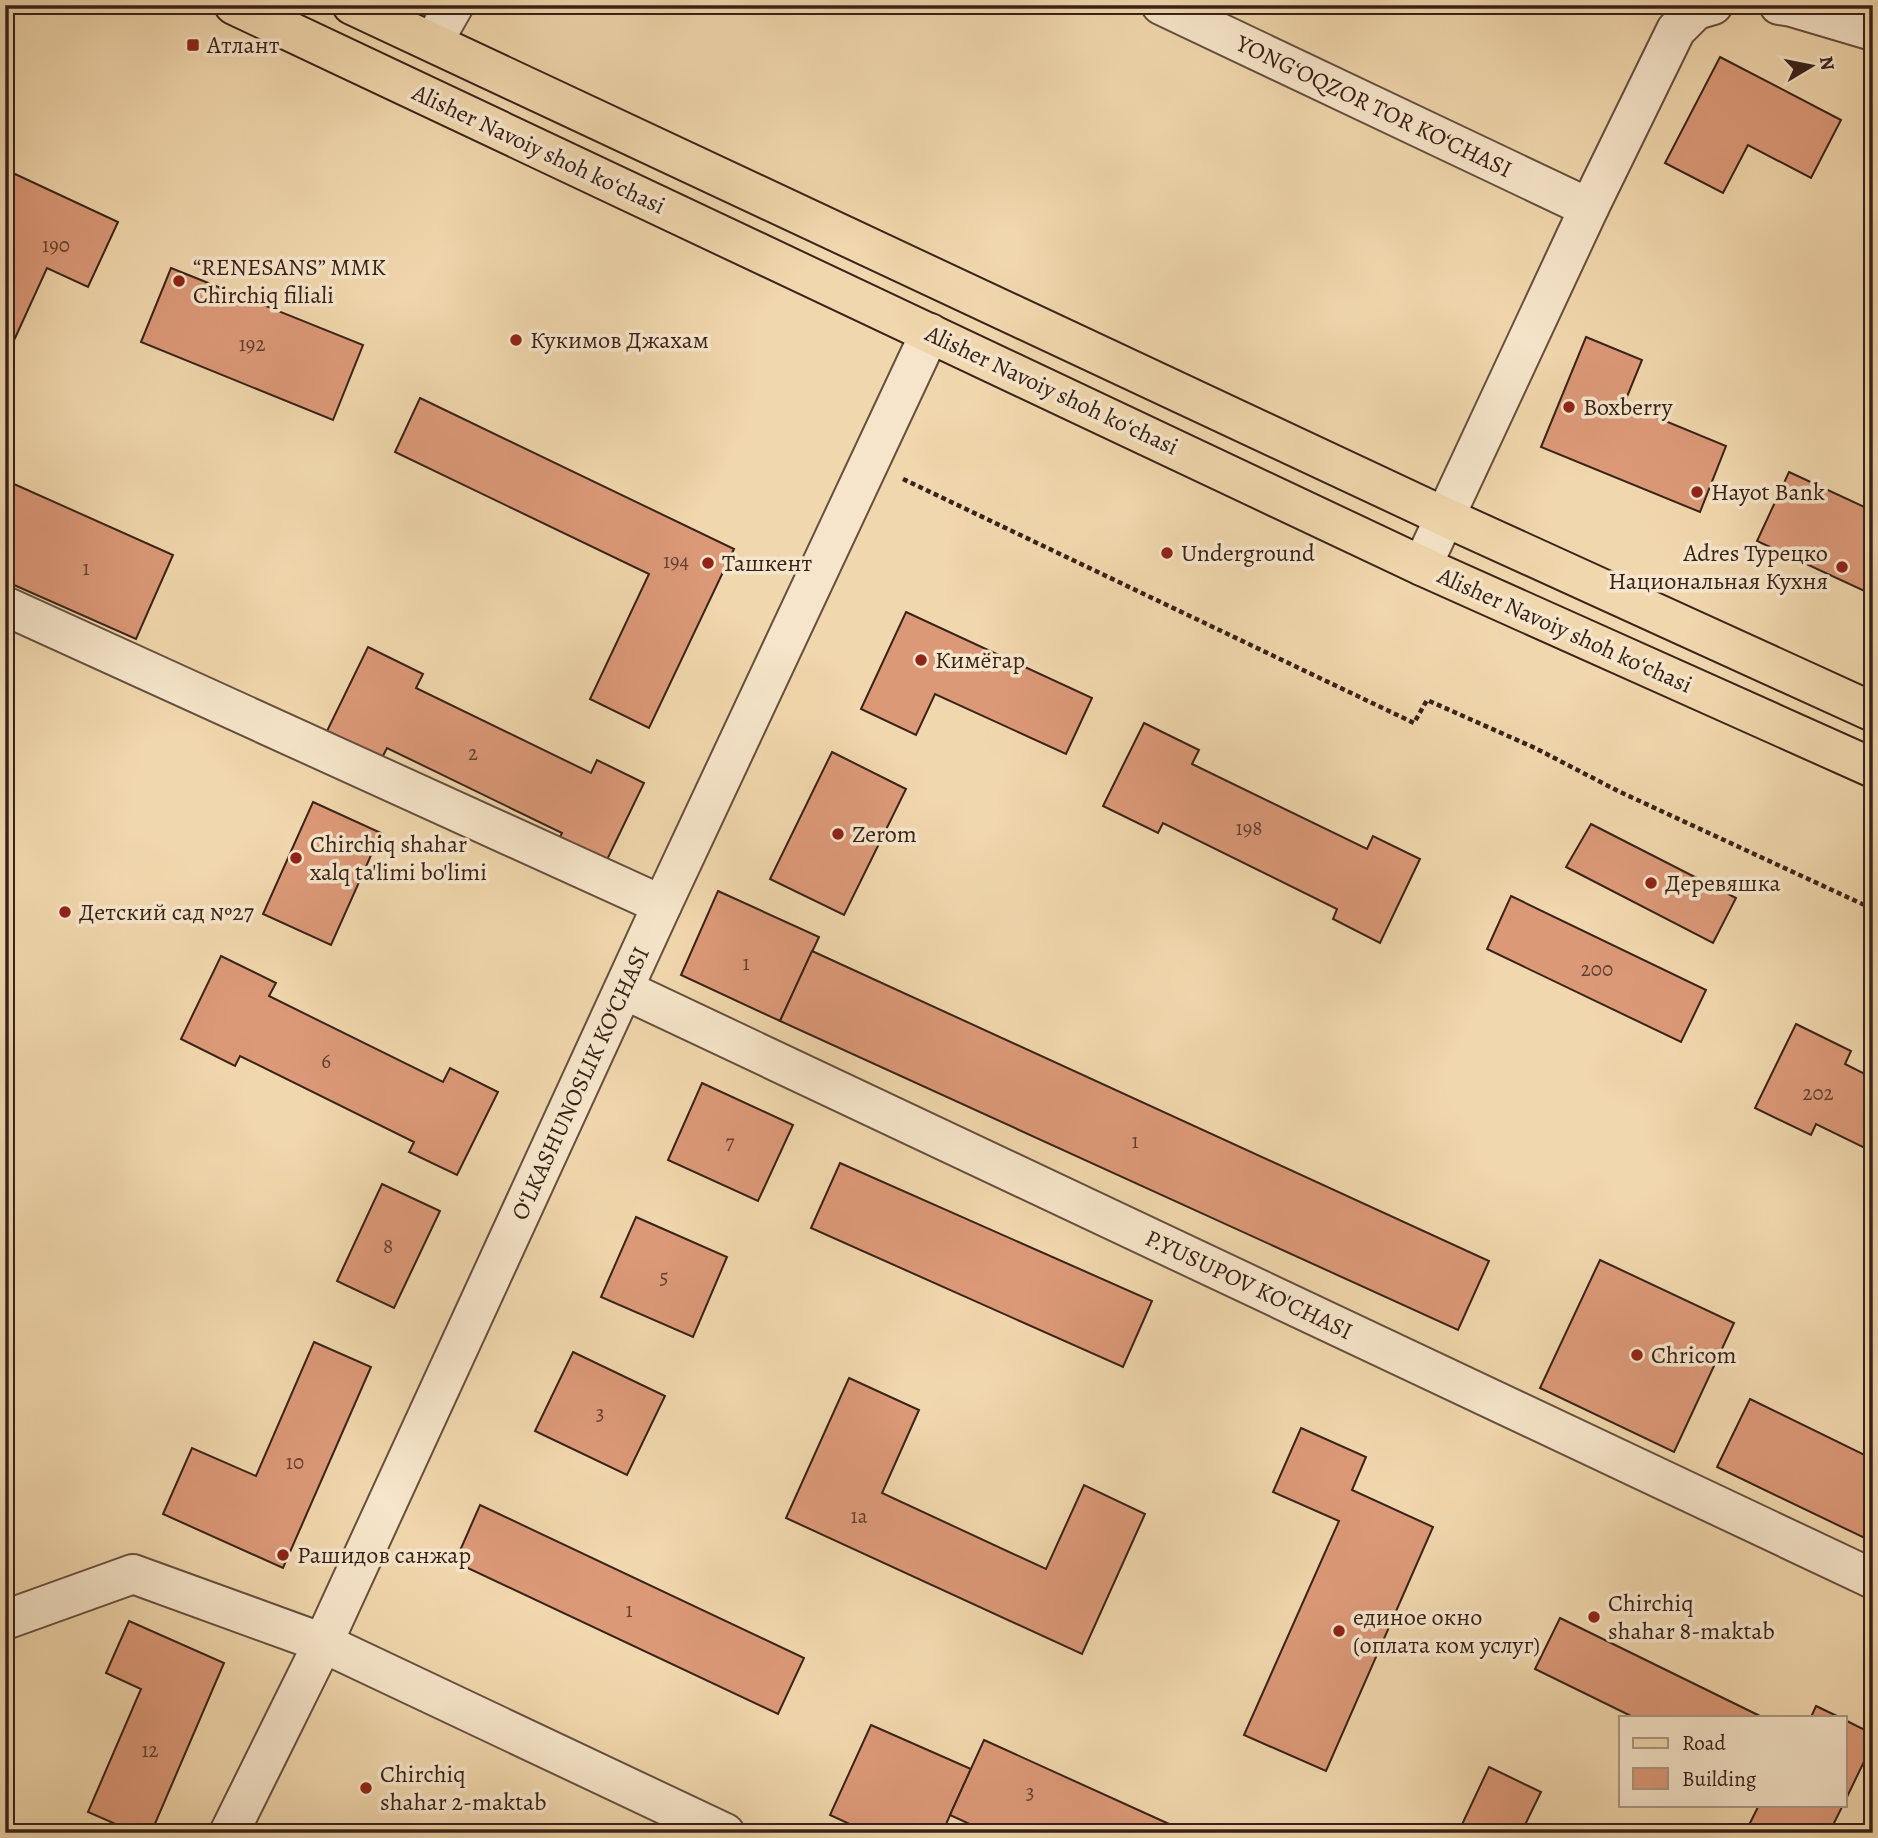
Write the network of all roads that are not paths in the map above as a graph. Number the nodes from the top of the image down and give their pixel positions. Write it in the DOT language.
graph roads {
  1 [pos="234,5"];
  2 [pos="352,5"];
  3 [pos="454,5"];
  4 [pos="1161,5"];
  5 [pos="1713,5"];
  6 [pos="1779,5"];
  7 [pos="1873,31"];
  8 [pos="433,42"];
  9 [pos="1589,208"];
  10 [pos="930,333"];
  11 [pos="1445,517"];
  12 [pos="1422,566"];
  13 [pos="5,606"];
  14 [pos="1873,712"];
  15 [pos="1873,768"];
  16 [pos="662,905"];
  17 [pos="625,990"];
  18 [pos="1873,1579"];
  19 [pos="5,1620"];
  20 [pos="323,1643"];
  21 [pos="229,1833"];
  22 [pos="725,1833"];
  1 -- 10 [label="main road, Alisher Navoiy shoh koʻchasi"];
  2 -- 8 [label="main road"];
  3 -- 8 [label="street"];
  4 -- 9 [label="street, YONG‘OQZOR TOR KO‘CHASI"];
  5 -- 9 [label="street"];
  6 -- 7 [label="street"];
  8 -- 11 [label="main road"];
  9 -- 11 [label="street"];
  10 -- 12 [label="main road, Alisher Navoiy shoh koʻchasi"];
  10 -- 16 [label="street, O‘LKASHUNOSLIK KO‘CHASI"];
  11 -- 12 [label="street"];
  11 -- 14 [label="main road"];
  12 -- 15 [label="main road, Alisher Navoiy shoh koʻchasi"];
  13 -- 16 [label="street"];
  16 -- 17 [label="street, O‘LKASHUNOSLIK KO‘CHASI"];
  17 -- 18 [label="street, P.YUSUPOV KO'CHASI"];
  17 -- 20 [label="street, O‘LKASHUNOSLIK KO‘CHASI"];
  19 -- 20 [label="street"];
  20 -- 21 [label="street, O‘LKASHUNOSLIK KO‘CHASI"];
  20 -- 22 [label="street"];
}
